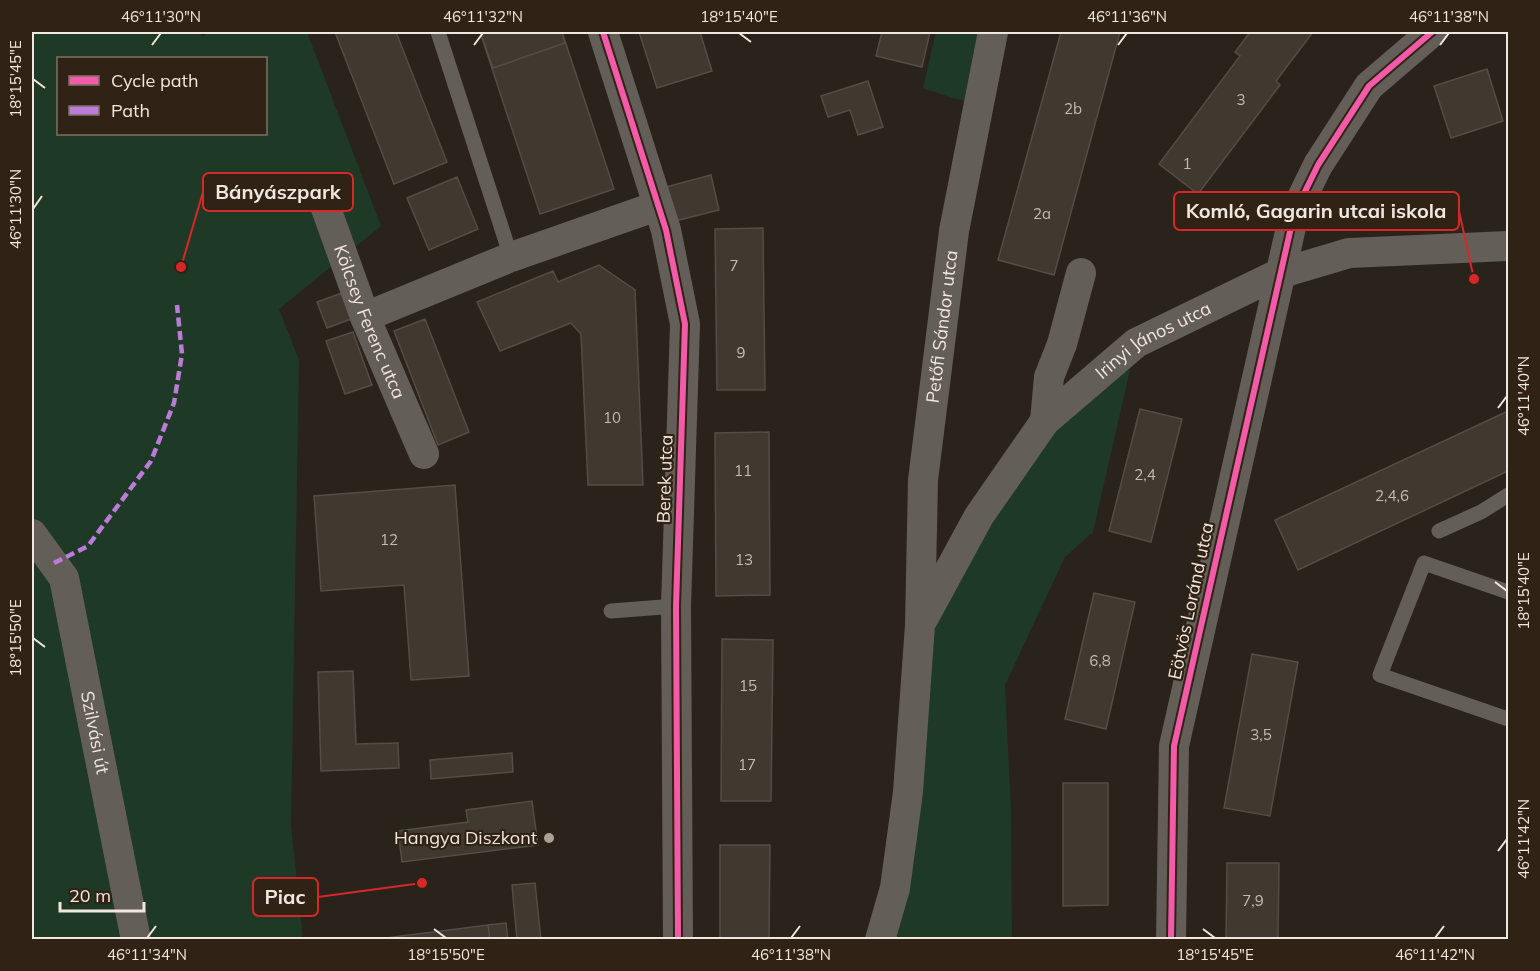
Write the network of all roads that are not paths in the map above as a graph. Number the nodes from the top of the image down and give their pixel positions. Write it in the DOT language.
graph roads {
  1 [pos="438,32"];
  2 [pos="603,32"];
  3 [pos="993,32"];
  4 [pos="1432,32"];
  5 [pos="319,189"];
  6 [pos="657,206"];
  7 [pos="1509,246"];
  8 [pos="511,257"];
  9 [pos="1081,273"];
  10 [pos="1278,274"];
  11 [pos="365,316"];
  12 [pos="1045,421"];
  13 [pos="424,454"];
  14 [pos="1509,495"];
  15 [pos="1439,531"];
  16 [pos="32,534"];
  17 [pos="1509,592"];
  18 [pos="676,606"];
  19 [pos="611,611"];
  20 [pos="920,624"];
  21 [pos="1509,719"];
  22 [pos="136,939"];
  23 [pos="678,939"];
  24 [pos="880,939"];
  25 [pos="1171,939"];
  1 -- 8 [label="lane"];
  2 -- 6 [label="street, Berek utca"];
  3 -- 20 [label="street, Petőfi Sándor utca"];
  4 -- 10 [label="street, Eötvös Loránd utca"];
  5 -- 11 [label="street, Kölcsey Ferenc utca"];
  6 -- 8 [label="street"];
  6 -- 18 [label="street, Berek utca"];
  7 -- 10 [label="street, Irinyi János utca"];
  8 -- 11 [label="street"];
  9 -- 12 [label="street"];
  10 -- 12 [label="street, Irinyi János utca"];
  10 -- 25 [label="street, Eötvös Loránd utca"];
  11 -- 13 [label="street, Kölcsey Ferenc utca"];
  12 -- 20 [label="street, Irinyi János utca"];
  14 -- 15 [label="lane"];
  16 -- 22 [label="street, Szilvási út"];
  17 -- 21 [label="lane"];
  18 -- 19 [label="lane"];
  18 -- 23 [label="street, Berek utca"];
  20 -- 24 [label="street"];
}
